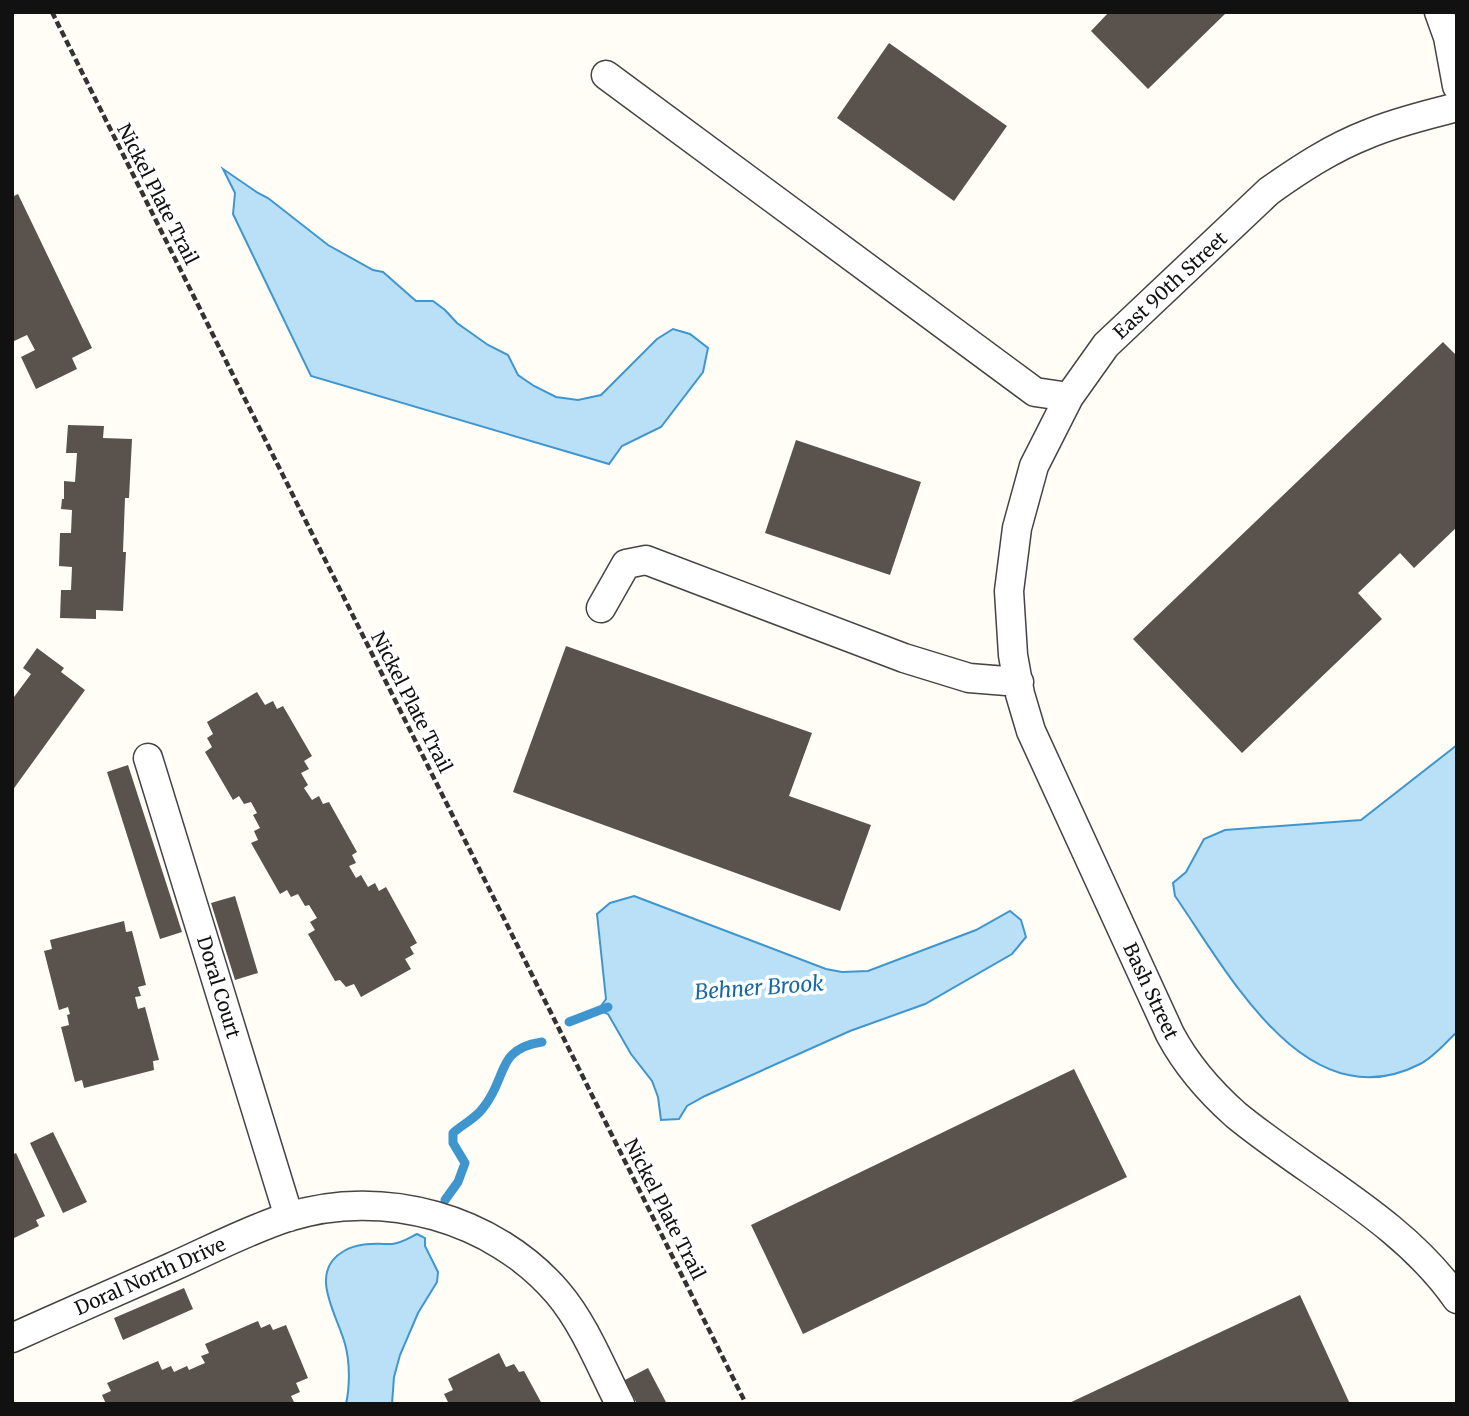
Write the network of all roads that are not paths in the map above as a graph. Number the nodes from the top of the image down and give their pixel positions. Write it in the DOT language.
graph roads {
  1 [pos="1439,12"];
  2 [pos="606,75"];
  3 [pos="1457,86"];
  4 [pos="1457,107"];
  5 [pos="1069,397"];
  6 [pos="1010,579"];
  7 [pos="601,608"];
  8 [pos="1019,681"];
  9 [pos="148,758"];
  10 [pos="289,1217"];
  11 [pos="1457,1299"];
  12 [pos="12,1338"];
  13 [pos="620,1404"];
  1 -- 3 [label="street"];
  2 -- 5 [label="street"];
  4 -- 5 [label="street, East 90th Street"];
  5 -- 6 [label="street, East 90th Street"];
  6 -- 8 [label="street, Bash Street"];
  7 -- 8 [label="street"];
  8 -- 11 [label="street, Bash Street"];
  9 -- 10 [label="street, Doral Court"];
  10 -- 12 [label="street, Doral North Drive"];
  10 -- 13 [label="street, Doral North Drive"];
}
